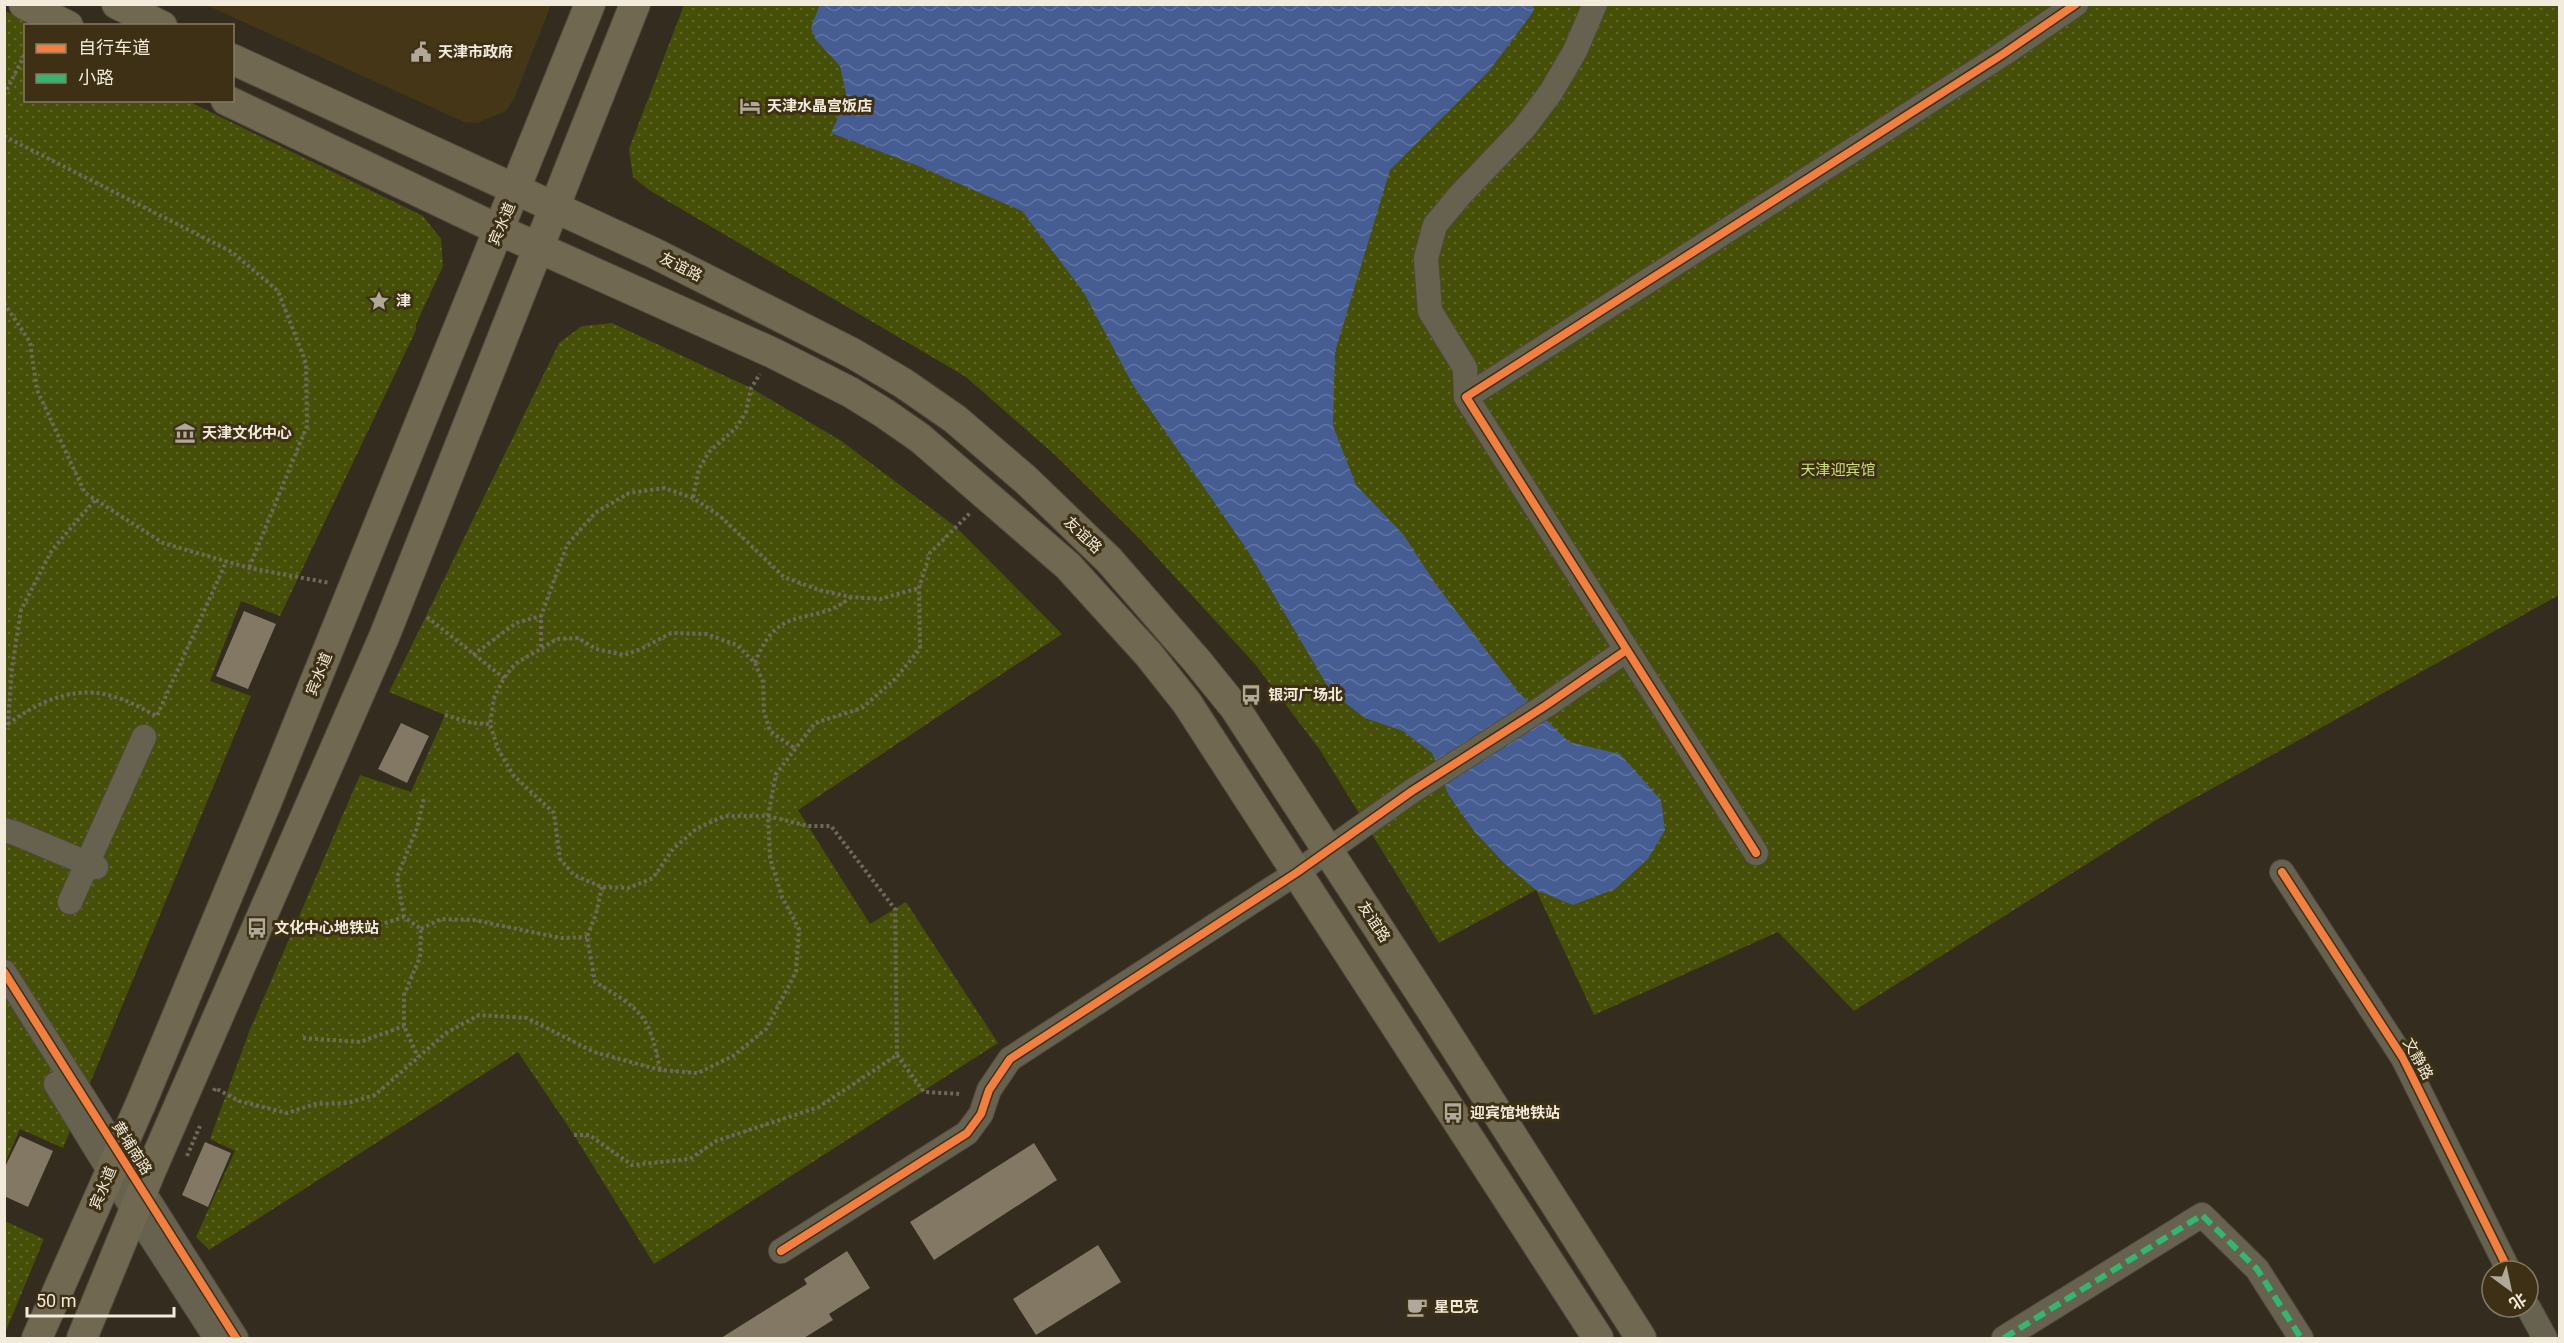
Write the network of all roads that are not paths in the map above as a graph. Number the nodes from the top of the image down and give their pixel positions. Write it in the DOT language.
graph roads {
  1 [pos="24,4"];
  2 [pos="117,4"];
  3 [pos="590,4"];
  4 [pos="635,4"];
  5 [pos="1595,4"];
  6 [pos="2076,4"];
  7 [pos="64,24"];
  8 [pos="158,24"];
  9 [pos="234,60"];
  10 [pos="230,102"];
  11 [pos="516,191"];
  12 [pos="556,208"];
  13 [pos="499,230"];
  14 [pos="539,249"];
  15 [pos="1466,397"];
  16 [pos="1625,651"];
  17 [pos="148,740"];
  18 [pos="4,830"];
  19 [pos="4,839"];
  20 [pos="1328,851"];
  21 [pos="1756,853"];
  22 [pos="89,870"];
  23 [pos="2282,872"];
  24 [pos="1296,873"];
  25 [pos="75,903"];
  26 [pos="4,972"];
  27 [pos="4,993"];
  28 [pos="4,1000"];
  29 [pos="32,1014"];
  30 [pos="114,1162"];
  31 [pos="138,1201"];
  32 [pos="781,1251"];
  33 [pos="2503,1259"];
  34 [pos="2535,1319"];
  35 [pos="37,1338"];
  36 [pos="82,1338"];
  37 [pos="216,1338"];
  38 [pos="236,1338"];
  39 [pos="1598,1338"];
  40 [pos="1641,1338"];
  41 [pos="2004,1338"];
  42 [pos="2301,1338"];
  43 [pos="2545,1338"];
  1 -- 7 [label="main road"];
  2 -- 8 [label="main road"];
  3 -- 11 [label="main road, 宾水道"];
  4 -- 12 [label="main road"];
  5 -- 15 [label="street"];
  6 -- 15 [label="street"];
  9 -- 11 [label="main road, 友谊路"];
  10 -- 13 [label="main road"];
  11 -- 12 [label="main road, 友谊路"];
  11 -- 13 [label="main road, 宾水道"];
  12 -- 14 [label="main road"];
  12 -- 20 [label="main road, 友谊路"];
  13 -- 14 [label="main road"];
  13 -- 30 [label="main road, 宾水道"];
  14 -- 24 [label="main road"];
  14 -- 31 [label="main road"];
  15 -- 16 [label="street"];
  16 -- 20 [label="street"];
  16 -- 21 [label="street"];
  17 -- 22 [label="street"];
  18 -- 22 [label="street"];
  19 -- 22 [label="street"];
  20 -- 24 [label="street"];
  20 -- 40 [label="main road, 友谊路"];
  22 -- 25 [label="street"];
  23 -- 33 [label="street, 文静路"];
  24 -- 32 [label="street"];
  24 -- 39 [label="main road"];
  26 -- 29 [label="street, 黄埔南路"];
  27 -- 29 [label="street"];
  28 -- 30 [label="street, 黄埔南路"];
  29 -- 30 [label="street, 黄埔南路"];
  30 -- 31 [label="street, 黄埔南路"];
  30 -- 35 [label="main road, 宾水道"];
  31 -- 36 [label="main road"];
  31 -- 37 [label="street, 黄埔南路"];
  31 -- 38 [label="street, 黄埔南路"];
  34 -- 43 [label="street"];
  41 -- 42 [label="street"];
}
